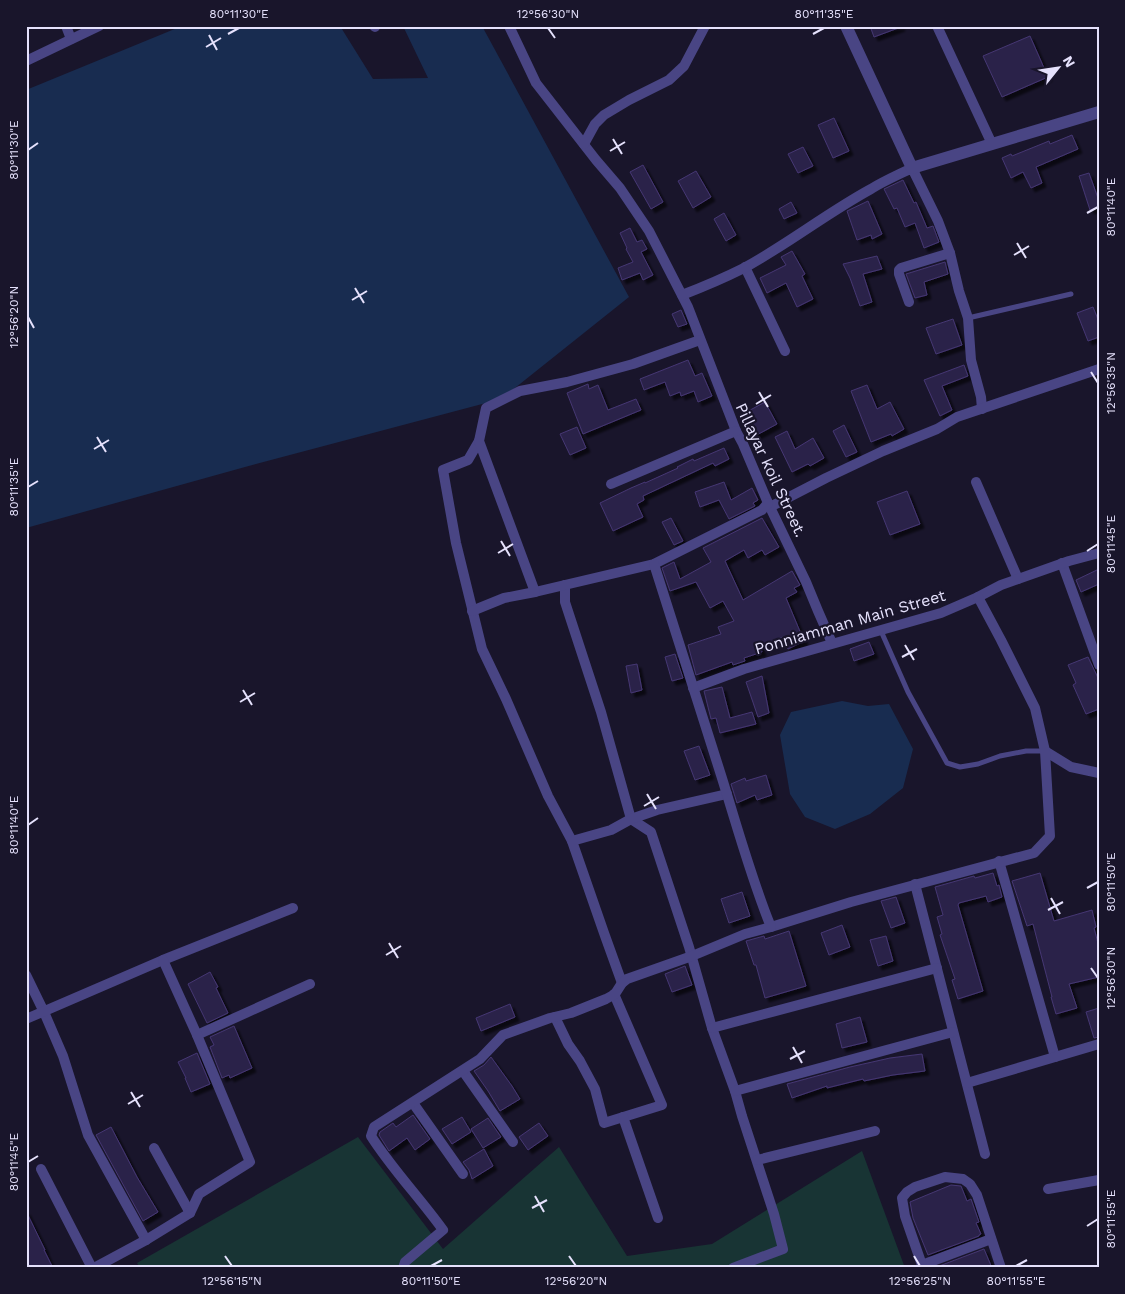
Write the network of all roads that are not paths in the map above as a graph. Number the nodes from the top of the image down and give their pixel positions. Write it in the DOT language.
graph roads {
  1 [pos="66,26"];
  2 [pos="98,26"];
  3 [pos="508,26"];
  4 [pos="706,26"];
  5 [pos="846,26"];
  6 [pos="937,26"];
  7 [pos="71,39"];
  8 [pos="26,61"];
  9 [pos="1099,112"];
  10 [pos="584,144"];
  11 [pos="992,144"];
  12 [pos="912,168"];
  13 [pos="950,253"];
  14 [pos="745,267"];
  15 [pos="1071,294"];
  16 [pos="682,295"];
  17 [pos="909,302"];
  18 [pos="968,318"];
  19 [pos="700,340"];
  20 [pos="785,351"];
  21 [pos="1099,369"];
  22 [pos="982,409"];
  23 [pos="736,431"];
  24 [pos="479,441"];
  25 [pos="976,482"];
  26 [pos="612,484"];
  27 [pos="769,505"];
  28 [pos="1099,553"];
  29 [pos="1062,563"];
  30 [pos="654,564"];
  31 [pos="1018,579"];
  32 [pos="565,585"];
  33 [pos="535,592"];
  34 [pos="978,597"];
  35 [pos="472,611"];
  36 [pos="881,630"];
  37 [pos="832,643"];
  38 [pos="1099,665"];
  39 [pos="693,688"];
  40 [pos="1045,751"];
  41 [pos="1099,773"];
  42 [pos="727,794"];
  43 [pos="632,819"];
  44 [pos="572,841"];
  45 [pos="999,862"];
  46 [pos="915,884"];
  47 [pos="293,908"];
  48 [pos="771,928"];
  49 [pos="692,956"];
  50 [pos="163,960"];
  51 [pos="936,968"];
  52 [pos="26,975"];
  53 [pos="622,983"];
  54 [pos="310,984"];
  55 [pos="614,994"];
  56 [pos="44,1012"];
  57 [pos="555,1017"];
  58 [pos="26,1019"];
  59 [pos="712,1028"];
  60 [pos="953,1032"];
  61 [pos="197,1035"];
  62 [pos="1099,1044"];
  63 [pos="1054,1057"];
  64 [pos="463,1071"];
  65 [pos="967,1083"];
  66 [pos="735,1091"];
  67 [pos="413,1102"];
  68 [pos="623,1117"];
  69 [pos="875,1131"];
  70 [pos="513,1142"];
  71 [pos="154,1148"];
  72 [pos="985,1154"];
  73 [pos="757,1160"];
  74 [pos="41,1169"];
  75 [pos="463,1174"];
  76 [pos="1099,1180"];
  77 [pos="1048,1189"];
  78 [pos="190,1214"];
  79 [pos="658,1218"];
  80 [pos="146,1240"];
  81 [pos="991,1240"];
  82 [pos="922,1266"];
  83 [pos="93,1268"];
  84 [pos="403,1268"];
  85 [pos="733,1268"];
  86 [pos="1000,1268"];
  1 -- 7 [label="street"];
  2 -- 7 [label="street"];
  3 -- 10 [label="street, Pillayar koil Street."];
  4 -- 10 [label="street"];
  5 -- 12 [label="street"];
  6 -- 11 [label="street"];
  7 -- 8 [label="street"];
  9 -- 11 [label="street"];
  10 -- 16 [label="street, Pillayar koil Street."];
  11 -- 12 [label="street"];
  12 -- 13 [label="street"];
  12 -- 14 [label="street"];
  13 -- 17 [label="street"];
  13 -- 18 [label="street"];
  14 -- 16 [label="street"];
  14 -- 20 [label="street"];
  15 -- 18 [label="lane"];
  16 -- 19 [label="street, Pillayar koil Street."];
  18 -- 22 [label="street"];
  19 -- 23 [label="street, Pillayar koil Street."];
  19 -- 24 [label="street"];
  21 -- 22 [label="street"];
  22 -- 27 [label="street"];
  23 -- 26 [label="street"];
  23 -- 27 [label="street, Pillayar koil Street."];
  24 -- 33 [label="street"];
  24 -- 35 [label="street"];
  25 -- 31 [label="street"];
  27 -- 30 [label="street"];
  27 -- 37 [label="street, Pillayar koil Street."];
  28 -- 29 [label="street, Ponniamman Main Street"];
  29 -- 31 [label="street, Ponniamman Main Street"];
  29 -- 38 [label="street"];
  30 -- 32 [label="street"];
  30 -- 39 [label="street"];
  31 -- 34 [label="street, Ponniamman Main Street"];
  32 -- 33 [label="street"];
  32 -- 43 [label="street"];
  33 -- 35 [label="street"];
  34 -- 36 [label="street, Ponniamman Main Street"];
  34 -- 40 [label="street"];
  35 -- 44 [label="street"];
  36 -- 37 [label="street, Ponniamman Main Street"];
  36 -- 40 [label="lane"];
  37 -- 39 [label="street, Ponniamman Main Street"];
  39 -- 42 [label="street"];
  40 -- 41 [label="street"];
  40 -- 45 [label="street"];
  42 -- 43 [label="street"];
  42 -- 48 [label="street"];
  43 -- 44 [label="street"];
  43 -- 49 [label="street"];
  44 -- 53 [label="street"];
  45 -- 46 [label="street"];
  45 -- 63 [label="street"];
  46 -- 48 [label="street"];
  46 -- 51 [label="street"];
  47 -- 50 [label="street"];
  48 -- 49 [label="street"];
  49 -- 53 [label="street"];
  49 -- 59 [label="street"];
  50 -- 56 [label="street"];
  50 -- 61 [label="street"];
  51 -- 59 [label="street"];
  51 -- 60 [label="street"];
  52 -- 56 [label="street"];
  53 -- 55 [label="street"];
  54 -- 61 [label="street"];
  55 -- 57 [label="street"];
  55 -- 68 [label="street"];
  56 -- 58 [label="street"];
  56 -- 80 [label="street"];
  57 -- 64 [label="street"];
  57 -- 68 [label="street"];
  59 -- 66 [label="street"];
  60 -- 65 [label="street"];
  60 -- 66 [label="street"];
  61 -- 78 [label="street"];
  62 -- 63 [label="street"];
  63 -- 65 [label="street"];
  64 -- 67 [label="street"];
  64 -- 70 [label="street"];
  65 -- 72 [label="street"];
  66 -- 73 [label="street"];
  67 -- 75 [label="street"];
  67 -- 84 [label="street"];
  68 -- 79 [label="street"];
  69 -- 73 [label="street"];
  71 -- 78 [label="street"];
  73 -- 85 [label="street"];
  74 -- 83 [label="street"];
  76 -- 77 [label="street"];
  78 -- 80 [label="street"];
  80 -- 83 [label="street"];
  81 -- 82 [label="street"];
  81 -- 82 [label="street"];
  81 -- 86 [label="street"];
}
